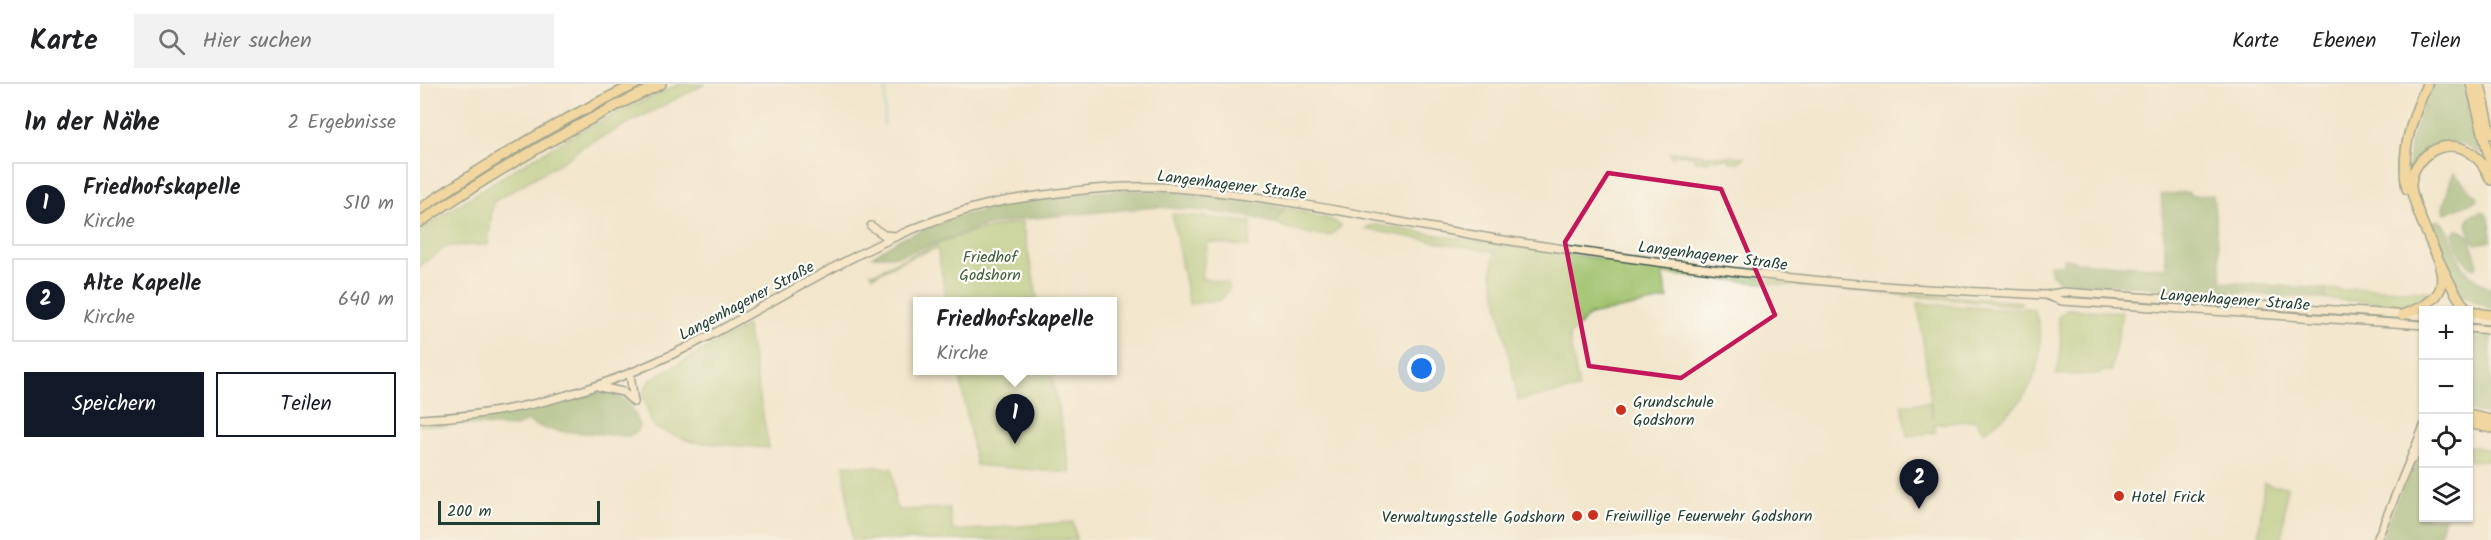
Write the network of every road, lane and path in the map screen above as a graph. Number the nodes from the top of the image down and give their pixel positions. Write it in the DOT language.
graph roads {
  1 [pos="636,84"];
  2 [pos="662,84"];
  3 [pos="2427,84"];
  4 [pos="2471,84"];
  5 [pos="2480,84"];
  6 [pos="2491,134"];
  7 [pos="2491,165"];
  8 [pos="2491,180"];
  9 [pos="420,209"];
  10 [pos="420,222"];
  11 [pos="871,226"];
  12 [pos="899,237"];
  13 [pos="2491,315"];
  14 [pos="2419,317"];
  15 [pos="2401,319"];
  16 [pos="2473,319"];
  17 [pos="2491,321"];
  18 [pos="2419,324"];
  19 [pos="2419,328"];
  20 [pos="2473,328"];
  21 [pos="2491,330"];
  22 [pos="630,374"];
  23 [pos="621,378"];
  24 [pos="598,387"];
  25 [pos="629,397"];
  26 [pos="2473,416"];
  27 [pos="420,419"];
  28 [pos="2491,420"];
  29 [pos="2473,424"];
  30 [pos="2491,428"];
  31 [pos="2419,437"];
  32 [pos="2419,450"];
  33 [pos="2403,474"];
  34 [pos="2376,540"];
  1 -- 9 [label="highway"];
  2 -- 10 [label="highway"];
  3 -- 15 [label="highway"];
  4 -- 7 [label="highway"];
  5 -- 6 [label="highway"];
  8 -- 13 [label="highway"];
  11 -- 12 [label="main road"];
  12 -- 15 [label="main road, Langenhagener Straße"];
  12 -- 22 [label="main road, Langenhagener Straße"];
  14 -- 15 [label="main road, Langenhagener Straße"];
  15 -- 18 [label="main road, Langenhagener Straße"];
  15 -- 19 [label="main road"];
  16 -- 17 [label="main road"];
  20 -- 21 [label="main road"];
  22 -- 23 [label="main road, Langenhagener Straße"];
  22 -- 25 [label="main road"];
  23 -- 24 [label="main road, Langenhagener Straße"];
  23 -- 25 [label="main road"];
  24 -- 25 [label="main road"];
  24 -- 27 [label="main road, Langenhagener Straße"];
  26 -- 28 [label="highway"];
  29 -- 30 [label="highway"];
  31 -- 33 [label="main road"];
  32 -- 33 [label="main road"];
  33 -- 34 [label="main road"];
}
